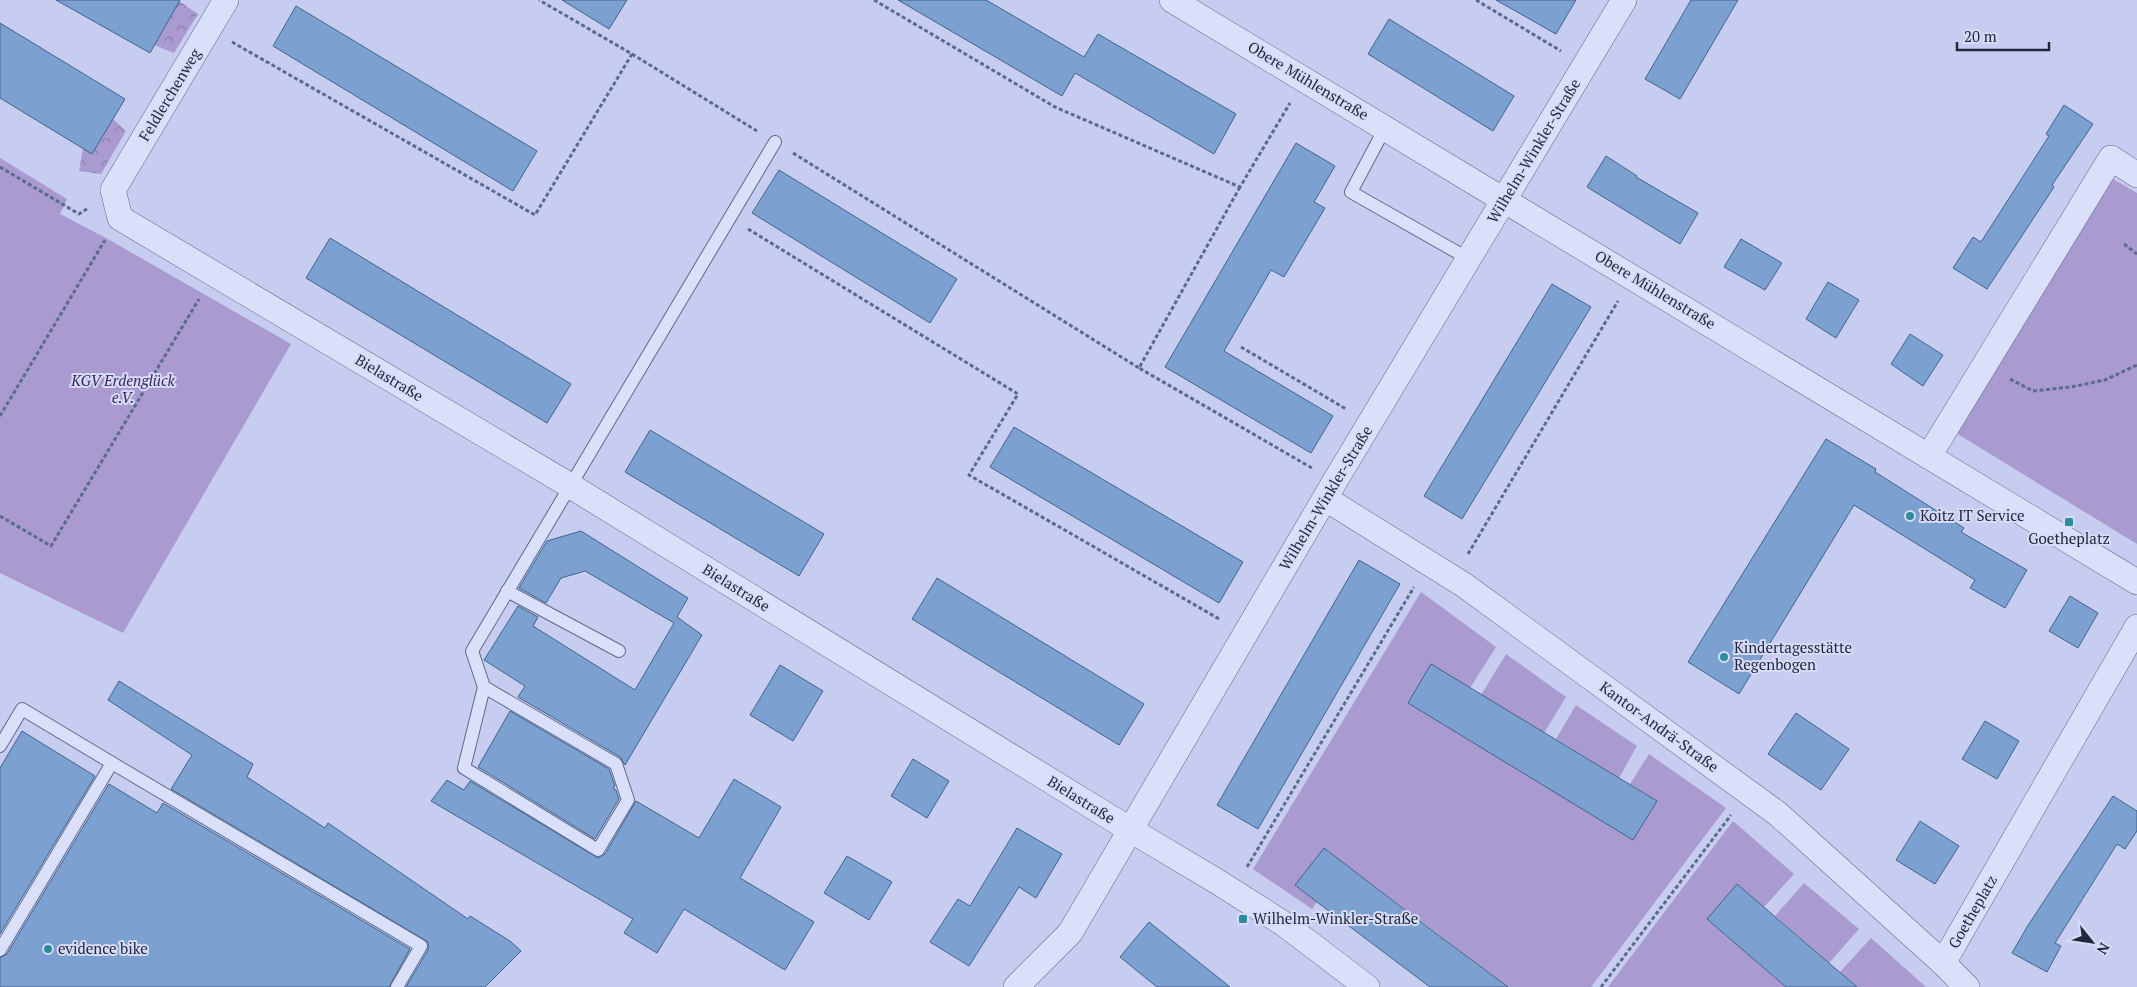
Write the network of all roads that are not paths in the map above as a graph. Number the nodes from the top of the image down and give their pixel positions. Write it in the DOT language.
graph roads {
  1 [pos="226,0"];
  2 [pos="1172,0"];
  3 [pos="1624,0"];
  4 [pos="1386,128"];
  5 [pos="775,142"];
  6 [pos="2137,175"];
  7 [pos="1505,200"];
  8 [pos="120,218"];
  9 [pos="1469,259"];
  10 [pos="1929,456"];
  11 [pos="569,485"];
  12 [pos="1331,490"];
  13 [pos="2137,582"];
  14 [pos="507,591"];
  15 [pos="2137,627"];
  16 [pos="619,651"];
  17 [pos="484,687"];
  18 [pos="0,746"];
  19 [pos="112,763"];
  20 [pos="1129,829"];
  21 [pos="0,950"];
  22 [pos="1944,963"];
  23 [pos="397,987"];
  24 [pos="1016,987"];
  25 [pos="1367,987"];
  26 [pos="1967,987"];
  1 -- 8 [label="street, Feldlerchenweg"];
  2 -- 4 [label="street, Obere Mühlenstraße"];
  3 -- 7 [label="street, Wilhelm-Winkler-Straße"];
  4 -- 7 [label="street, Obere Mühlenstraße"];
  4 -- 9 [label="lane"];
  5 -- 11 [label="lane"];
  6 -- 10 [label="street"];
  7 -- 9 [label="street, Wilhelm-Winkler-Straße"];
  7 -- 10 [label="street, Obere Mühlenstraße"];
  8 -- 11 [label="street, Bielastraße"];
  9 -- 12 [label="street, Wilhelm-Winkler-Straße"];
  10 -- 13 [label="street, Obere Mühlenstraße"];
  11 -- 14 [label="lane"];
  11 -- 20 [label="street, Bielastraße"];
  12 -- 20 [label="street, Wilhelm-Winkler-Straße"];
  12 -- 22 [label="street, Kantor-Andrä-Straße"];
  14 -- 16 [label="lane"];
  14 -- 17 [label="lane"];
  15 -- 22 [label="street, Goetheplatz"];
  17 -- 17 [label="lane"];
  18 -- 19 [label="lane"];
  19 -- 21 [label="lane"];
  19 -- 23 [label="lane"];
  20 -- 24 [label="street, Wilhelm-Winkler-Straße"];
  20 -- 25 [label="street, Bielastraße"];
  22 -- 26 [label="street, Kantor-Andrä-Straße"];
}
